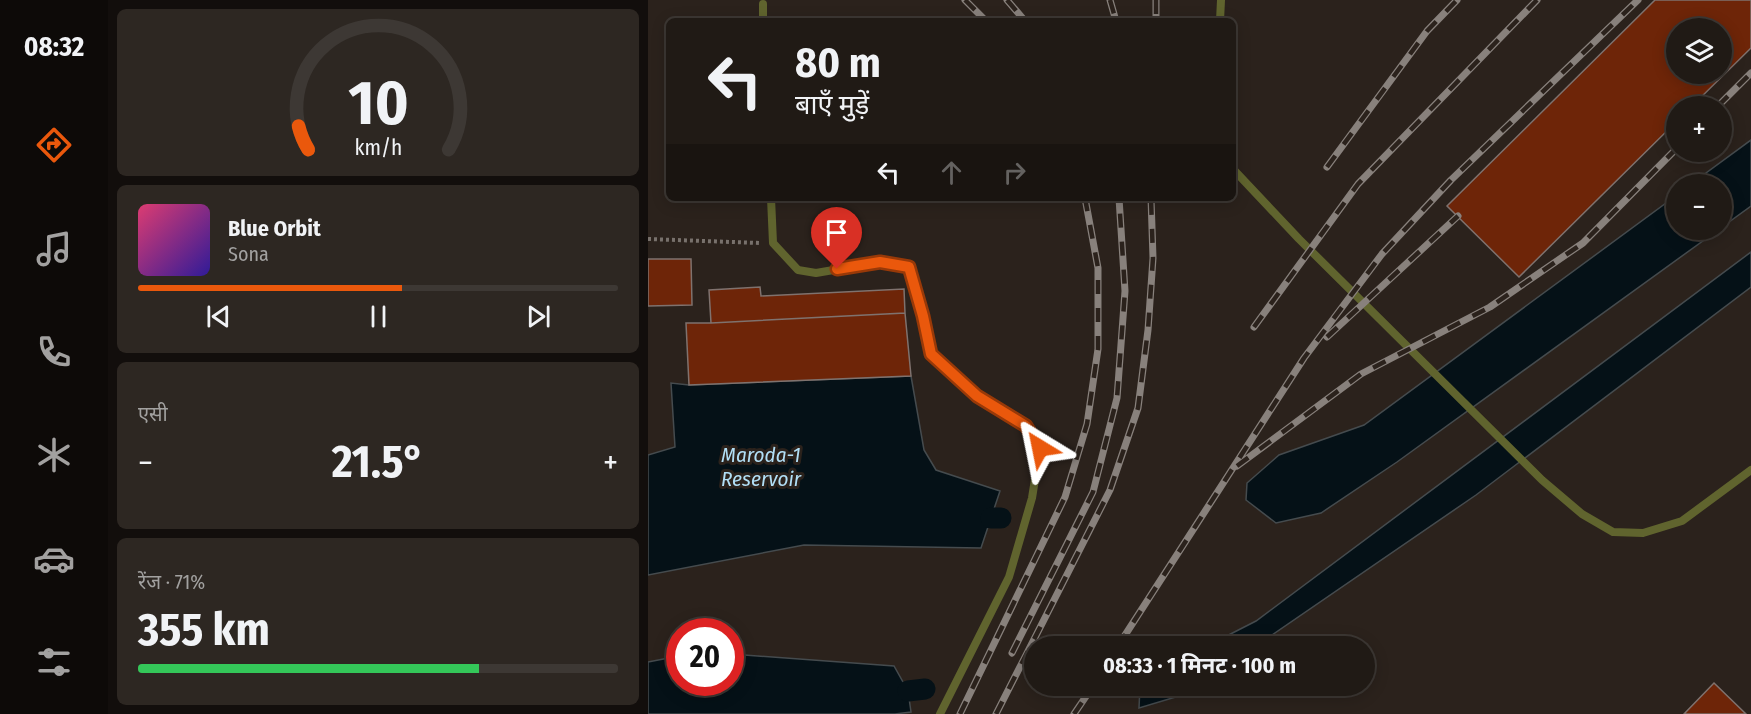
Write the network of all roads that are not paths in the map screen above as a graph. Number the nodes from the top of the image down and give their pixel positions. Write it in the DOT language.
graph roads {
  1 [pos="1221,0"];
  2 [pos="763,4"];
  3 [pos="763,18"];
  4 [pos="1220,18"];
  5 [pos="1236,172"];
  6 [pos="771,201"];
  7 [pos="1751,470"];
  8 [pos="940,714"];
  1 -- 4 [label="lane"];
  2 -- 3 [label="lane"];
  5 -- 7 [label="lane"];
  6 -- 8 [label="lane"];
}
